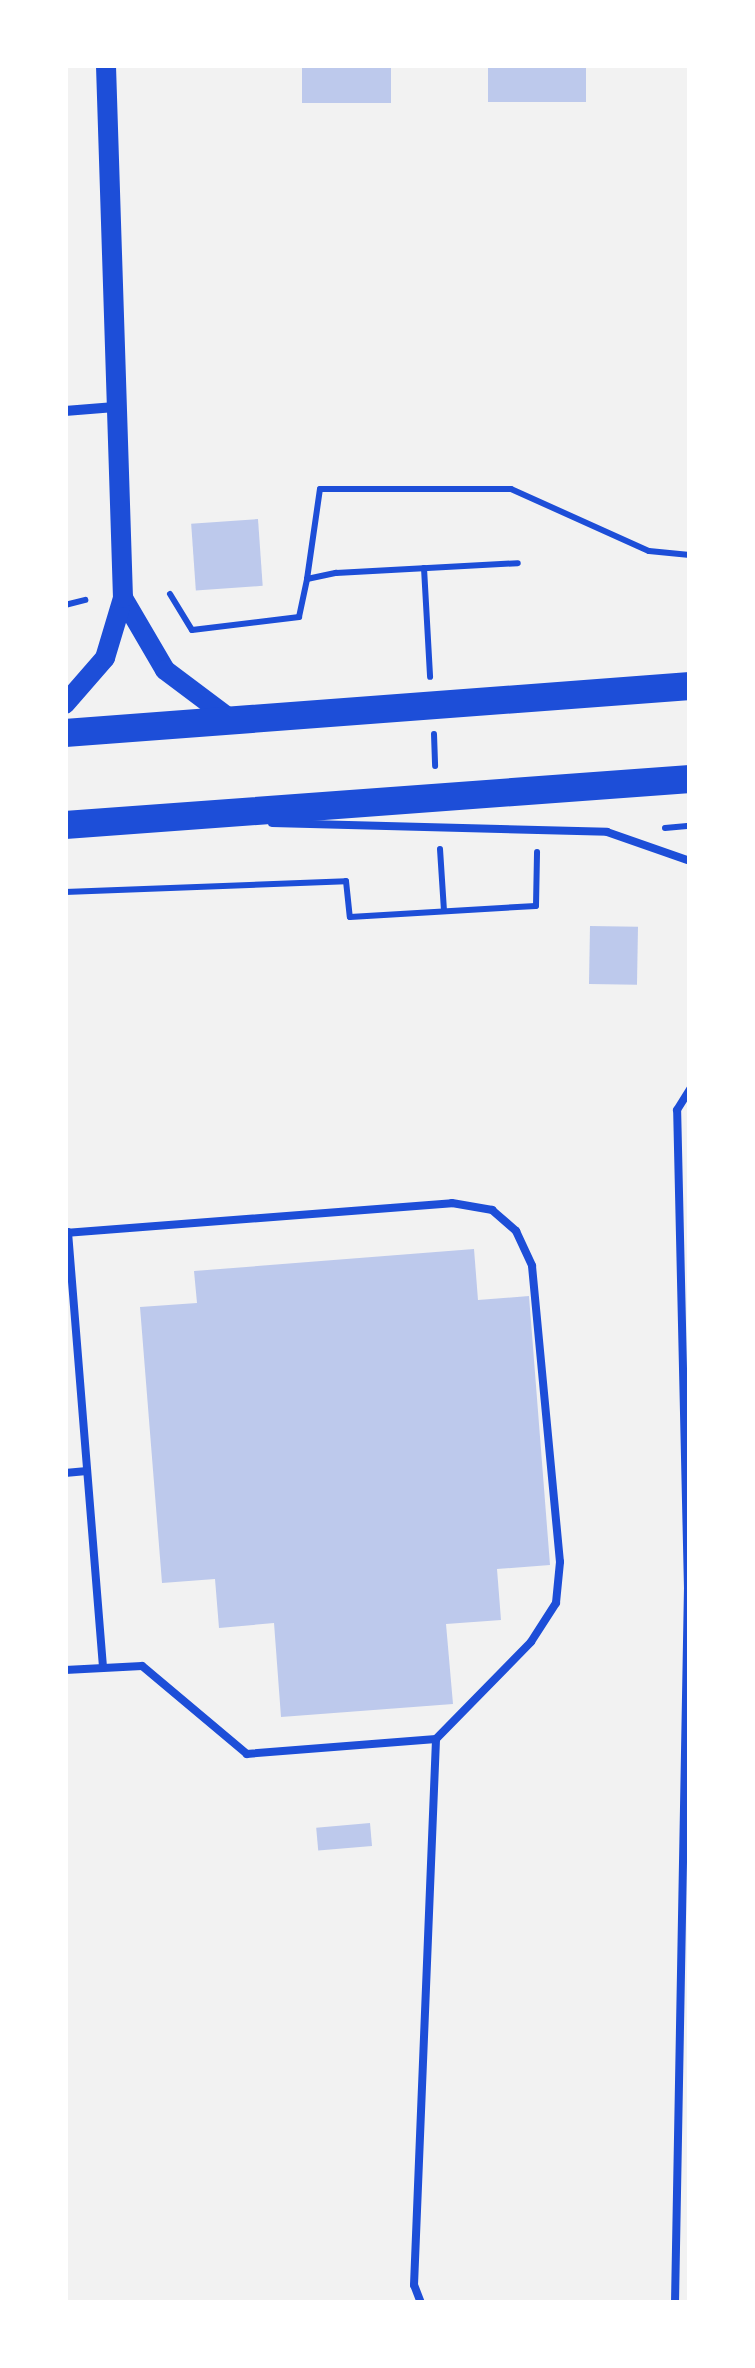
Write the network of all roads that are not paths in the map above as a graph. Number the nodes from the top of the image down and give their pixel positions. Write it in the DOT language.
graph roads {
  1 [pos="106,65"];
  2 [pos="115,408"];
  3 [pos="65,411"];
  4 [pos="123,598"];
  5 [pos="690,686"];
  6 [pos="65,704"];
  7 [pos="233,721"];
  8 [pos="65,733"];
  9 [pos="690,779"];
  10 [pos="138,819"];
  11 [pos="65,825"];
  12 [pos="690,861"];
  13 [pos="690,1089"];
  14 [pos="67,1232"];
  15 [pos="87,1471"];
  16 [pos="65,1473"];
  17 [pos="689,1589"];
  18 [pos="103,1668"];
  19 [pos="65,1670"];
  20 [pos="436,1740"];
  21 [pos="686,2148"];
  22 [pos="421,2303"];
  23 [pos="675,2303"];
  1 -- 2 [label="main road"];
  2 -- 3 [label="street"];
  2 -- 4 [label="main road"];
  4 -- 6 [label="main road"];
  4 -- 7 [label="main road"];
  5 -- 7 [label="highway"];
  7 -- 8 [label="highway"];
  9 -- 10 [label="highway"];
  10 -- 11 [label="highway"];
  10 -- 12 [label="lane"];
  13 -- 17 [label="lane"];
  14 -- 15 [label="lane"];
  14 -- 20 [label="lane"];
  15 -- 16 [label="lane"];
  15 -- 18 [label="lane"];
  17 -- 21 [label="lane"];
  18 -- 19 [label="lane"];
  18 -- 20 [label="lane"];
  20 -- 22 [label="lane"];
  21 -- 23 [label="lane"];
}
